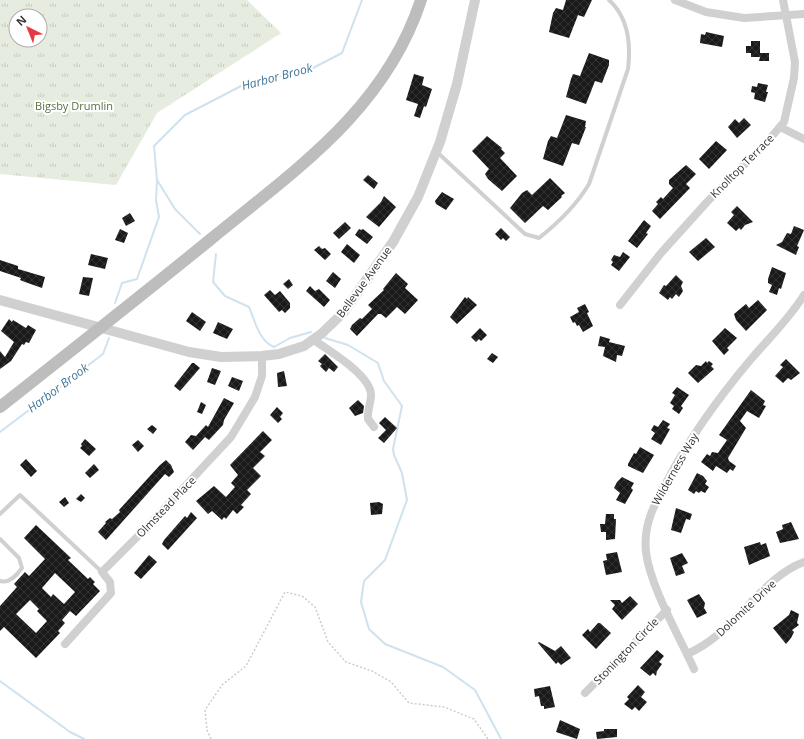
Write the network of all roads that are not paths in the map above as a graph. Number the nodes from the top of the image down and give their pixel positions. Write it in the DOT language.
graph roads {
  1 [pos="421,0"];
  2 [pos="475,0"];
  3 [pos="609,0"];
  4 [pos="675,0"];
  5 [pos="783,0"];
  6 [pos="804,14"];
  7 [pos="785,16"];
  8 [pos="780,127"];
  9 [pos="804,139"];
  10 [pos="437,151"];
  11 [pos="804,295"];
  12 [pos="0,300"];
  13 [pos="620,305"];
  14 [pos="800,310"];
  15 [pos="101,327"];
  16 [pos="314,340"];
  17 [pos="262,356"];
  18 [pos="0,407"];
  19 [pos="374,427"];
  20 [pos="0,514"];
  21 [pos="0,539"];
  22 [pos="804,562"];
  23 [pos="102,572"];
  24 [pos="0,581"];
  25 [pos="667,610"];
  26 [pos="65,644"];
  27 [pos="687,654"];
  28 [pos="694,669"];
  29 [pos="585,693"];
  1 -- 15 [label="main road"];
  2 -- 10 [label="street, Bellevue Avenue"];
  3 -- 10 [label="lane"];
  4 -- 7 [label="street"];
  5 -- 7 [label="street, Knolltop Terrace"];
  6 -- 7 [label="street"];
  7 -- 8 [label="street, Knolltop Terrace"];
  8 -- 9 [label="street"];
  8 -- 13 [label="street, Knolltop Terrace"];
  10 -- 16 [label="street, Bellevue Avenue"];
  11 -- 14 [label="street, Wilderness Way"];
  12 -- 15 [label="street, Bellevue Avenue"];
  14 -- 25 [label="street, Wilderness Way"];
  15 -- 17 [label="street, Bellevue Avenue"];
  15 -- 18 [label="main road"];
  16 -- 17 [label="street, Bellevue Avenue"];
  16 -- 19 [label="street"];
  17 -- 23 [label="street, Olmstead Place"];
  20 -- 23 [label="lane"];
  21 -- 24 [label="lane"];
  22 -- 27 [label="street, Dolomite Drive"];
  23 -- 26 [label="street"];
  25 -- 27 [label="street, Wilderness Way"];
  25 -- 29 [label="street, Stonington Circle"];
  27 -- 28 [label="street, Wilderness Way"];
}
